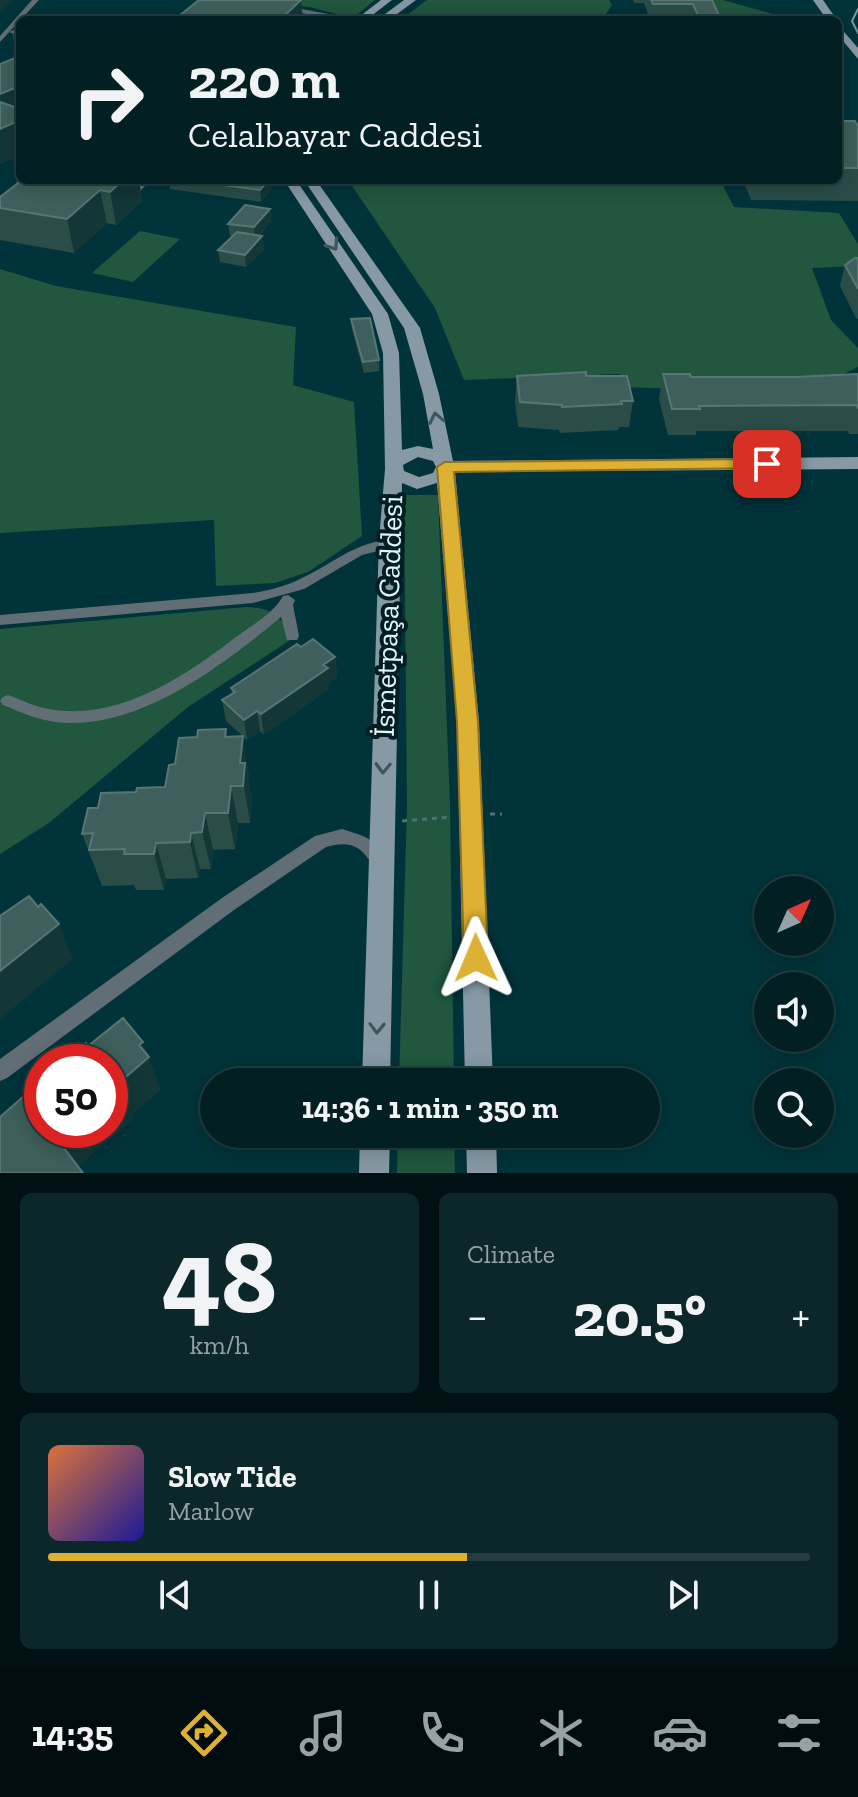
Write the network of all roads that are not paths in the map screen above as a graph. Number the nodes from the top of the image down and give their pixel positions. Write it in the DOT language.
graph roads {
  1 [pos="36,0"];
  2 [pos="387,0"];
  3 [pos="411,0"];
  4 [pos="285,9"];
  5 [pos="22,16"];
  6 [pos="326,16"];
  7 [pos="365,16"];
  8 [pos="388,16"];
  9 [pos="16,22"];
  10 [pos="842,34"];
  11 [pos="0,40"];
  12 [pos="858,56"];
  13 [pos="142,184"];
  14 [pos="293,184"];
  15 [pos="313,184"];
  16 [pos="108,185"];
  17 [pos="858,463"];
  18 [pos="445,467"];
  19 [pos="394,469"];
  20 [pos="389,544"];
  21 [pos="296,586"];
  22 [pos="286,605"];
  23 [pos="0,620"];
  24 [pos="292,636"];
  25 [pos="8,701"];
  26 [pos="380,860"];
  27 [pos="376,1068"];
  28 [pos="479,1068"];
  29 [pos="0,1071"];
  30 [pos="375,1148"];
  31 [pos="481,1148"];
  32 [pos="374,1173"];
  33 [pos="482,1173"];
  1 -- 5 [label="street"];
  2 -- 7 [label="main road"];
  3 -- 8 [label="main road"];
  4 -- 6 [label="lane"];
  9 -- 11 [label="street"];
  10 -- 12 [label="main road"];
  13 -- 16 [label="street"];
  14 -- 19 [label="main road, İsmetpaşa Caddesi, one-way"];
  18 -- 15 [label="main road, one-way"];
  17 -- 18 [label="main road"];
  18 -- 19 [label="main road"];
  18 -- 19 [label="main road"];
  18 -- 28 [label="main road"];
  19 -- 20 [label="main road, İsmetpaşa Caddesi"];
  20 -- 21 [label="street"];
  20 -- 26 [label="main road, İsmetpaşa Caddesi, one-way"];
  21 -- 22 [label="street"];
  21 -- 23 [label="street"];
  22 -- 24 [label="street"];
  22 -- 25 [label="street"];
  26 -- 27 [label="main road, İsmetpaşa Caddesi, one-way"];
  26 -- 29 [label="street"];
  30 -- 32 [label="main road"];
  31 -- 33 [label="main road"];
}
